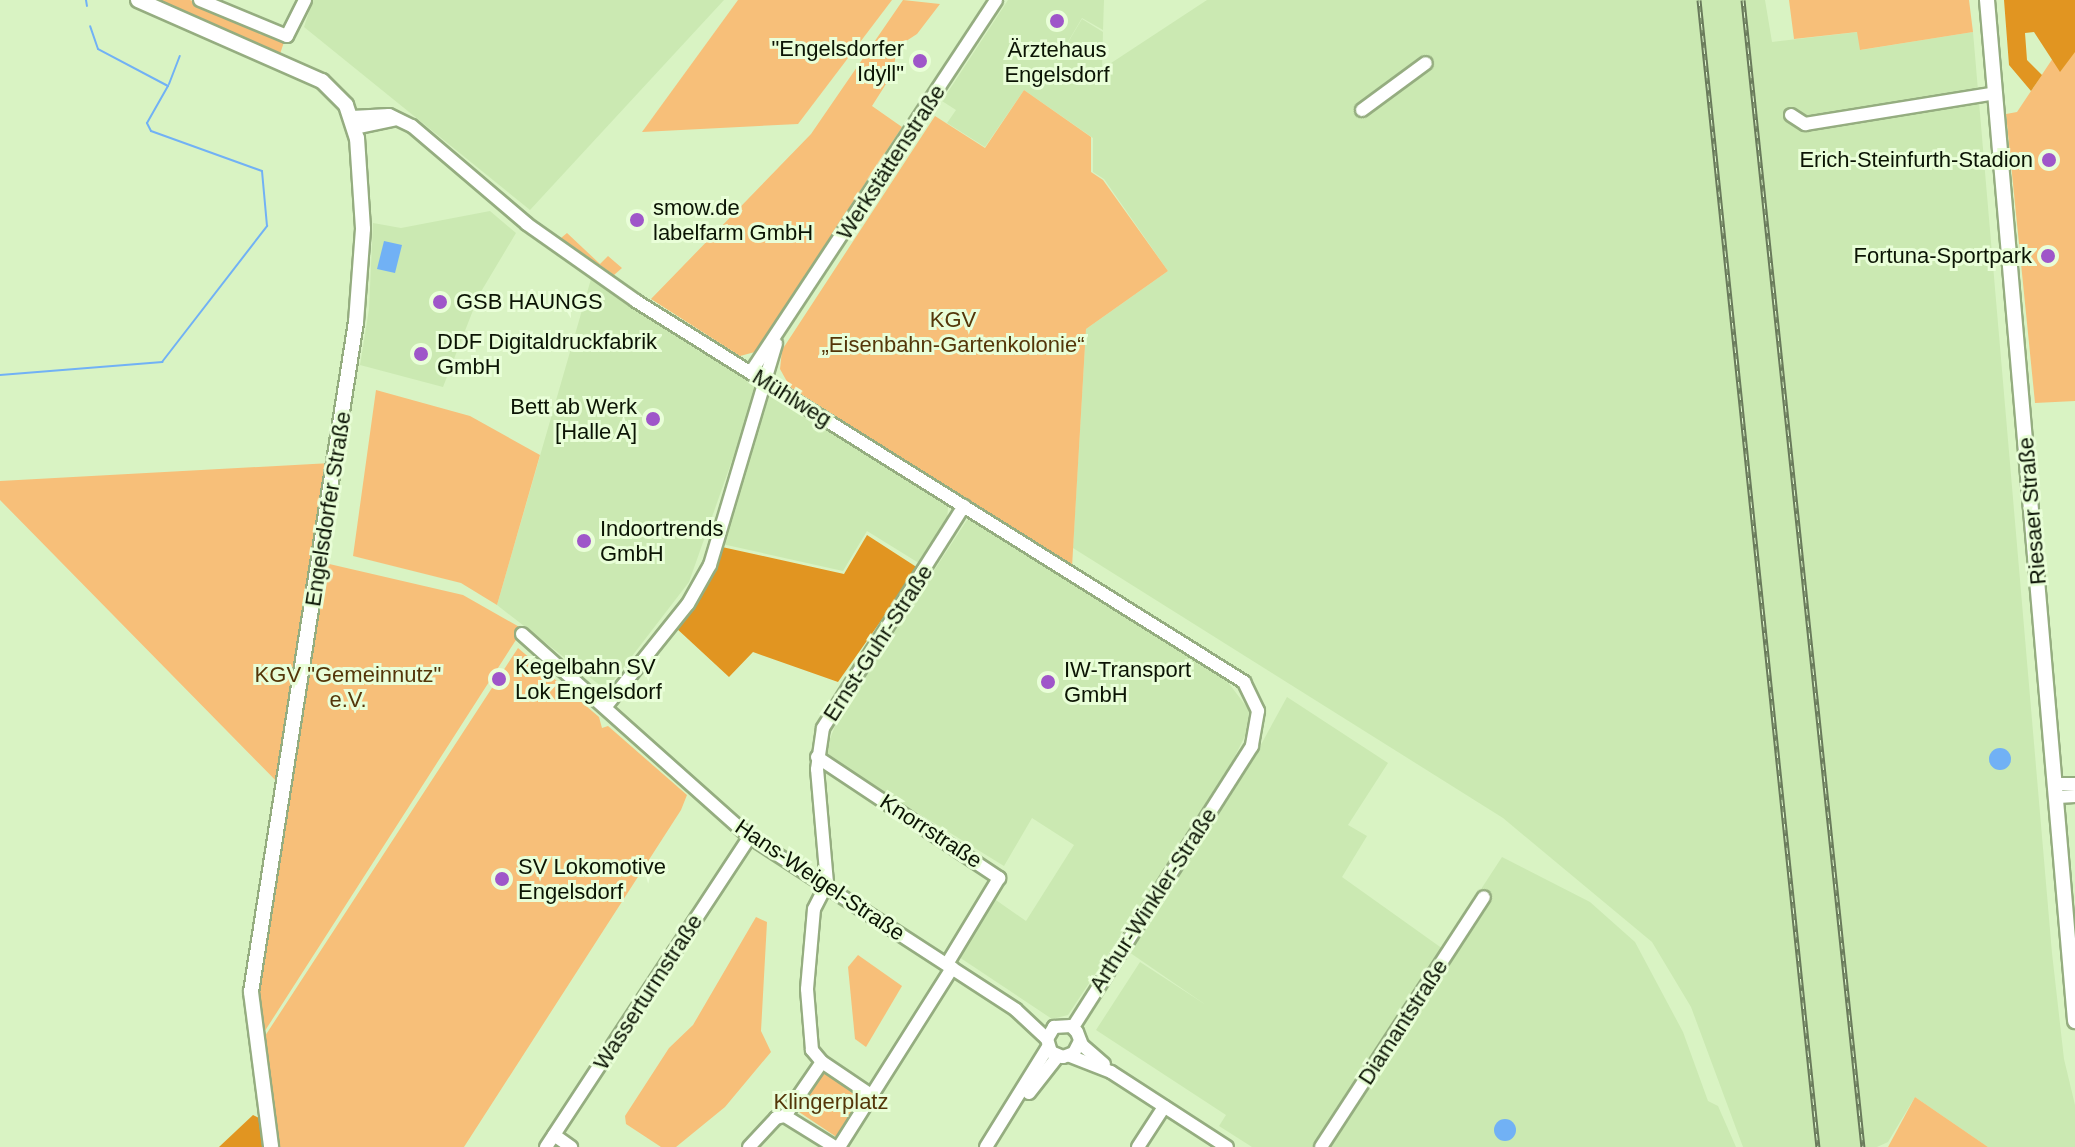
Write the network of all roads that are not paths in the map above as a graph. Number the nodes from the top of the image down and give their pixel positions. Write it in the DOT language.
graph roads {
  1 [pos="138,0"];
  2 [pos="200,0"];
  3 [pos="305,0"];
  4 [pos="996,0"];
  5 [pos="1987,0"];
  6 [pos="1426,63"];
  7 [pos="1996,93"];
  8 [pos="1362,110"];
  9 [pos="1791,115"];
  10 [pos="354,122"];
  11 [pos="785,323"];
  12 [pos="751,372"];
  13 [pos="765,381"];
  14 [pos="964,506"];
  15 [pos="522,634"];
  16 [pos="1204,655"];
  17 [pos="607,705"];
  18 [pos="817,757"];
  19 [pos="2075,784"];
  20 [pos="2057,791"];
  21 [pos="2075,796"];
  22 [pos="750,837"];
  23 [pos="827,883"];
  24 [pos="1484,897"];
  25 [pos="949,966"];
  26 [pos="1023,1014"];
  27 [pos="2075,1021"];
  28 [pos="1057,1025"];
  29 [pos="1073,1027"];
  30 [pos="1080,1041"];
  31 [pos="1056,1049"];
  32 [pos="822,1062"];
  33 [pos="1111,1072"];
  34 [pos="871,1095"];
  35 [pos="1164,1107"];
  36 [pos="785,1116"];
  37 [pos="550,1141"];
  38 [pos="989,1143"];
  39 [pos="271,1147"];
  40 [pos="571,1147"];
  41 [pos="749,1147"];
  42 [pos="837,1147"];
  43 [pos="1138,1147"];
  44 [pos="1227,1147"];
  45 [pos="1321,1147"];
  1 -- 10 [label="main road"];
  2 -- 3 [label="street"];
  4 -- 11 [label="street, Werkstättenstraße"];
  5 -- 7 [label="main road, Riesaer Straße"];
  6 -- 8 [label="street"];
  7 -- 9 [label="street"];
  7 -- 20 [label="main road, Riesaer Straße"];
  10 -- 12 [label="street, Mühlweg"];
  10 -- 39 [label="main road, Engelsdorfer Straße"];
  11 -- 12 [label="street, Werkstättenstraße"];
  11 -- 13 [label="street, Werkstättenstraße"];
  12 -- 13 [label="street, Mühlweg"];
  13 -- 14 [label="street, Mühlweg"];
  13 -- 17 [label="street, Werkstättenstraße"];
  14 -- 16 [label="street, Mühlweg"];
  14 -- 18 [label="street, Ernst-Guhr-Straße"];
  15 -- 17 [label="street, Hans-Weigel-Straße"];
  16 -- 29 [label="street, Arthur-Winkler-Straße"];
  17 -- 22 [label="street, Hans-Weigel-Straße"];
  18 -- 23 [label="street, Ernst-Guhr-Straße"];
  18 -- 25 [label="street, Knorrstraße"];
  19 -- 20 [label="street"];
  20 -- 21 [label="street"];
  20 -- 27 [label="main road, Riesaer Straße"];
  22 -- 23 [label="street, Hans-Weigel-Straße"];
  22 -- 37 [label="street, Wasserturmstraße"];
  23 -- 25 [label="street, Hans-Weigel-Straße"];
  23 -- 32 [label="street"];
  24 -- 45 [label="street, Diamantstraße"];
  25 -- 26 [label="street, Hans-Weigel-Straße"];
  25 -- 34 [label="street"];
  26 -- 28 [label="street, Hans-Weigel-Straße"];
  26 -- 31 [label="street, Hans-Weigel-Straße"];
  28 -- 29 [label="street, Hans-Weigel-Straße"];
  28 -- 31 [label="street"];
  29 -- 30 [label="street, Hans-Weigel-Straße"];
  30 -- 31 [label="street"];
  30 -- 33 [label="street, Hans-Weigel-Straße"];
  31 -- 33 [label="street, Hans-Weigel-Straße"];
  31 -- 38 [label="street"];
  32 -- 34 [label="street"];
  32 -- 36 [label="street"];
  33 -- 35 [label="street, Hans-Weigel-Straße"];
  34 -- 42 [label="street"];
  35 -- 43 [label="street"];
  35 -- 44 [label="street, Hans-Weigel-Straße"];
  36 -- 41 [label="street"];
  36 -- 42 [label="street"];
  37 -- 40 [label="street"];
}
